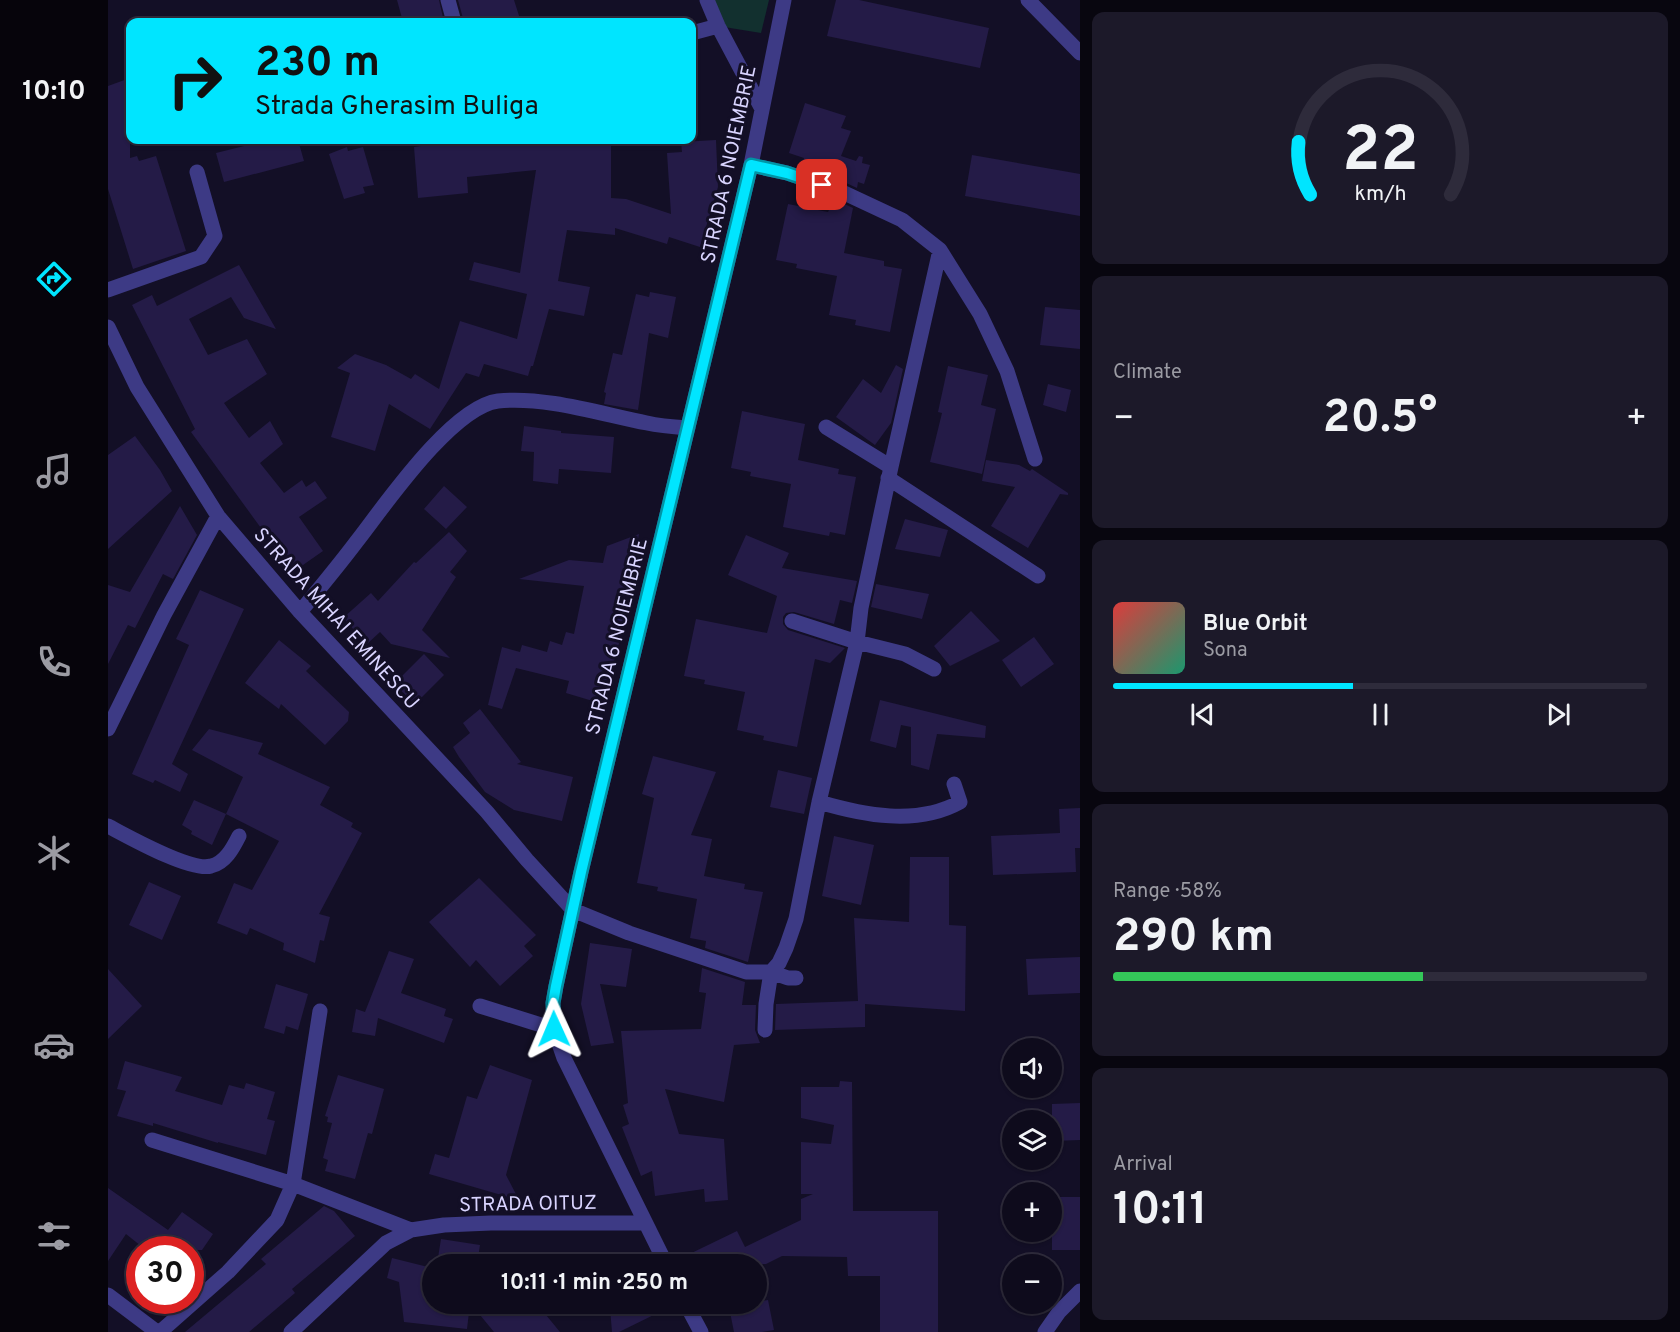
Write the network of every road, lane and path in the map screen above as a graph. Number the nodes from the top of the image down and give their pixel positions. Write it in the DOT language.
graph roads {
  1 [pos="448,0"];
  2 [pos="707,0"];
  3 [pos="784,0"];
  4 [pos="1028,0"];
  5 [pos="453,18"];
  6 [pos="717,26"];
  7 [pos="696,32"];
  8 [pos="1080,53"];
  9 [pos="762,109"];
  10 [pos="751,165"];
  11 [pos="197,172"];
  12 [pos="940,249"];
  13 [pos="108,290"];
  14 [pos="108,327"];
  15 [pos="688,428"];
  16 [pos="826,428"];
  17 [pos="1035,459"];
  18 [pos="889,473"];
  19 [pos="218,516"];
  20 [pos="1038,576"];
  21 [pos="300,612"];
  22 [pos="792,621"];
  23 [pos="857,642"];
  24 [pos="934,669"];
  25 [pos="108,729"];
  26 [pos="954,784"];
  27 [pos="819,802"];
  28 [pos="108,826"];
  29 [pos="239,836"];
  30 [pos="573,910"];
  31 [pos="771,972"];
  32 [pos="796,978"];
  33 [pos="480,1005"];
  34 [pos="320,1011"];
  35 [pos="554,1029"];
  36 [pos="765,1030"];
  37 [pos="152,1140"];
  38 [pos="293,1184"];
  39 [pos="645,1223"];
  40 [pos="411,1230"];
  41 [pos="661,1254"];
  42 [pos="1080,1291"];
  43 [pos="108,1295"];
  44 [pos="691,1314"];
  45 [pos="159,1332"];
  46 [pos="291,1332"];
  47 [pos="700,1332"];
  48 [pos="1045,1332"];
  1 -- 5 [label="street"];
  2 -- 6 [label="street"];
  3 -- 9 [label="street, STRADA 6 NOIEMBRIE"];
  4 -- 8 [label="street"];
  6 -- 7 [label="street"];
  6 -- 9 [label="street"];
  9 -- 10 [label="street, STRADA 6 NOIEMBRIE"];
  10 -- 12 [label="street"];
  10 -- 15 [label="street, STRADA 6 NOIEMBRIE"];
  11 -- 13 [label="street"];
  12 -- 17 [label="street"];
  12 -- 18 [label="street"];
  14 -- 19 [label="street, STRADA MIHAI EMINESCU"];
  15 -- 21 [label="street"];
  15 -- 30 [label="street, STRADA 6 NOIEMBRIE"];
  16 -- 18 [label="street"];
  18 -- 20 [label="street"];
  18 -- 23 [label="street"];
  19 -- 21 [label="street, STRADA MIHAI EMINESCU"];
  19 -- 25 [label="street"];
  21 -- 30 [label="street, STRADA MIHAI EMINESCU"];
  22 -- 23 [label="street"];
  23 -- 24 [label="street"];
  23 -- 27 [label="street"];
  26 -- 27 [label="street"];
  27 -- 31 [label="street"];
  28 -- 29 [label="street"];
  30 -- 31 [label="street"];
  30 -- 35 [label="street, STRADA 6 NOIEMBRIE"];
  31 -- 32 [label="street"];
  31 -- 36 [label="street"];
  33 -- 35 [label="street"];
  34 -- 38 [label="street"];
  35 -- 39 [label="street, STRADA 6 NOIEMBRIE"];
  37 -- 38 [label="street, STRADA OITUZ"];
  38 -- 40 [label="street, STRADA OITUZ"];
  38 -- 45 [label="street"];
  39 -- 40 [label="street, STRADA OITUZ"];
  39 -- 41 [label="street, STRADA 6 NOIEMBRIE"];
  40 -- 46 [label="street, STRADA OITUZ"];
  42 -- 48 [label="street"];
  43 -- 45 [label="street"];
  44 -- 47 [label="street"];
}
